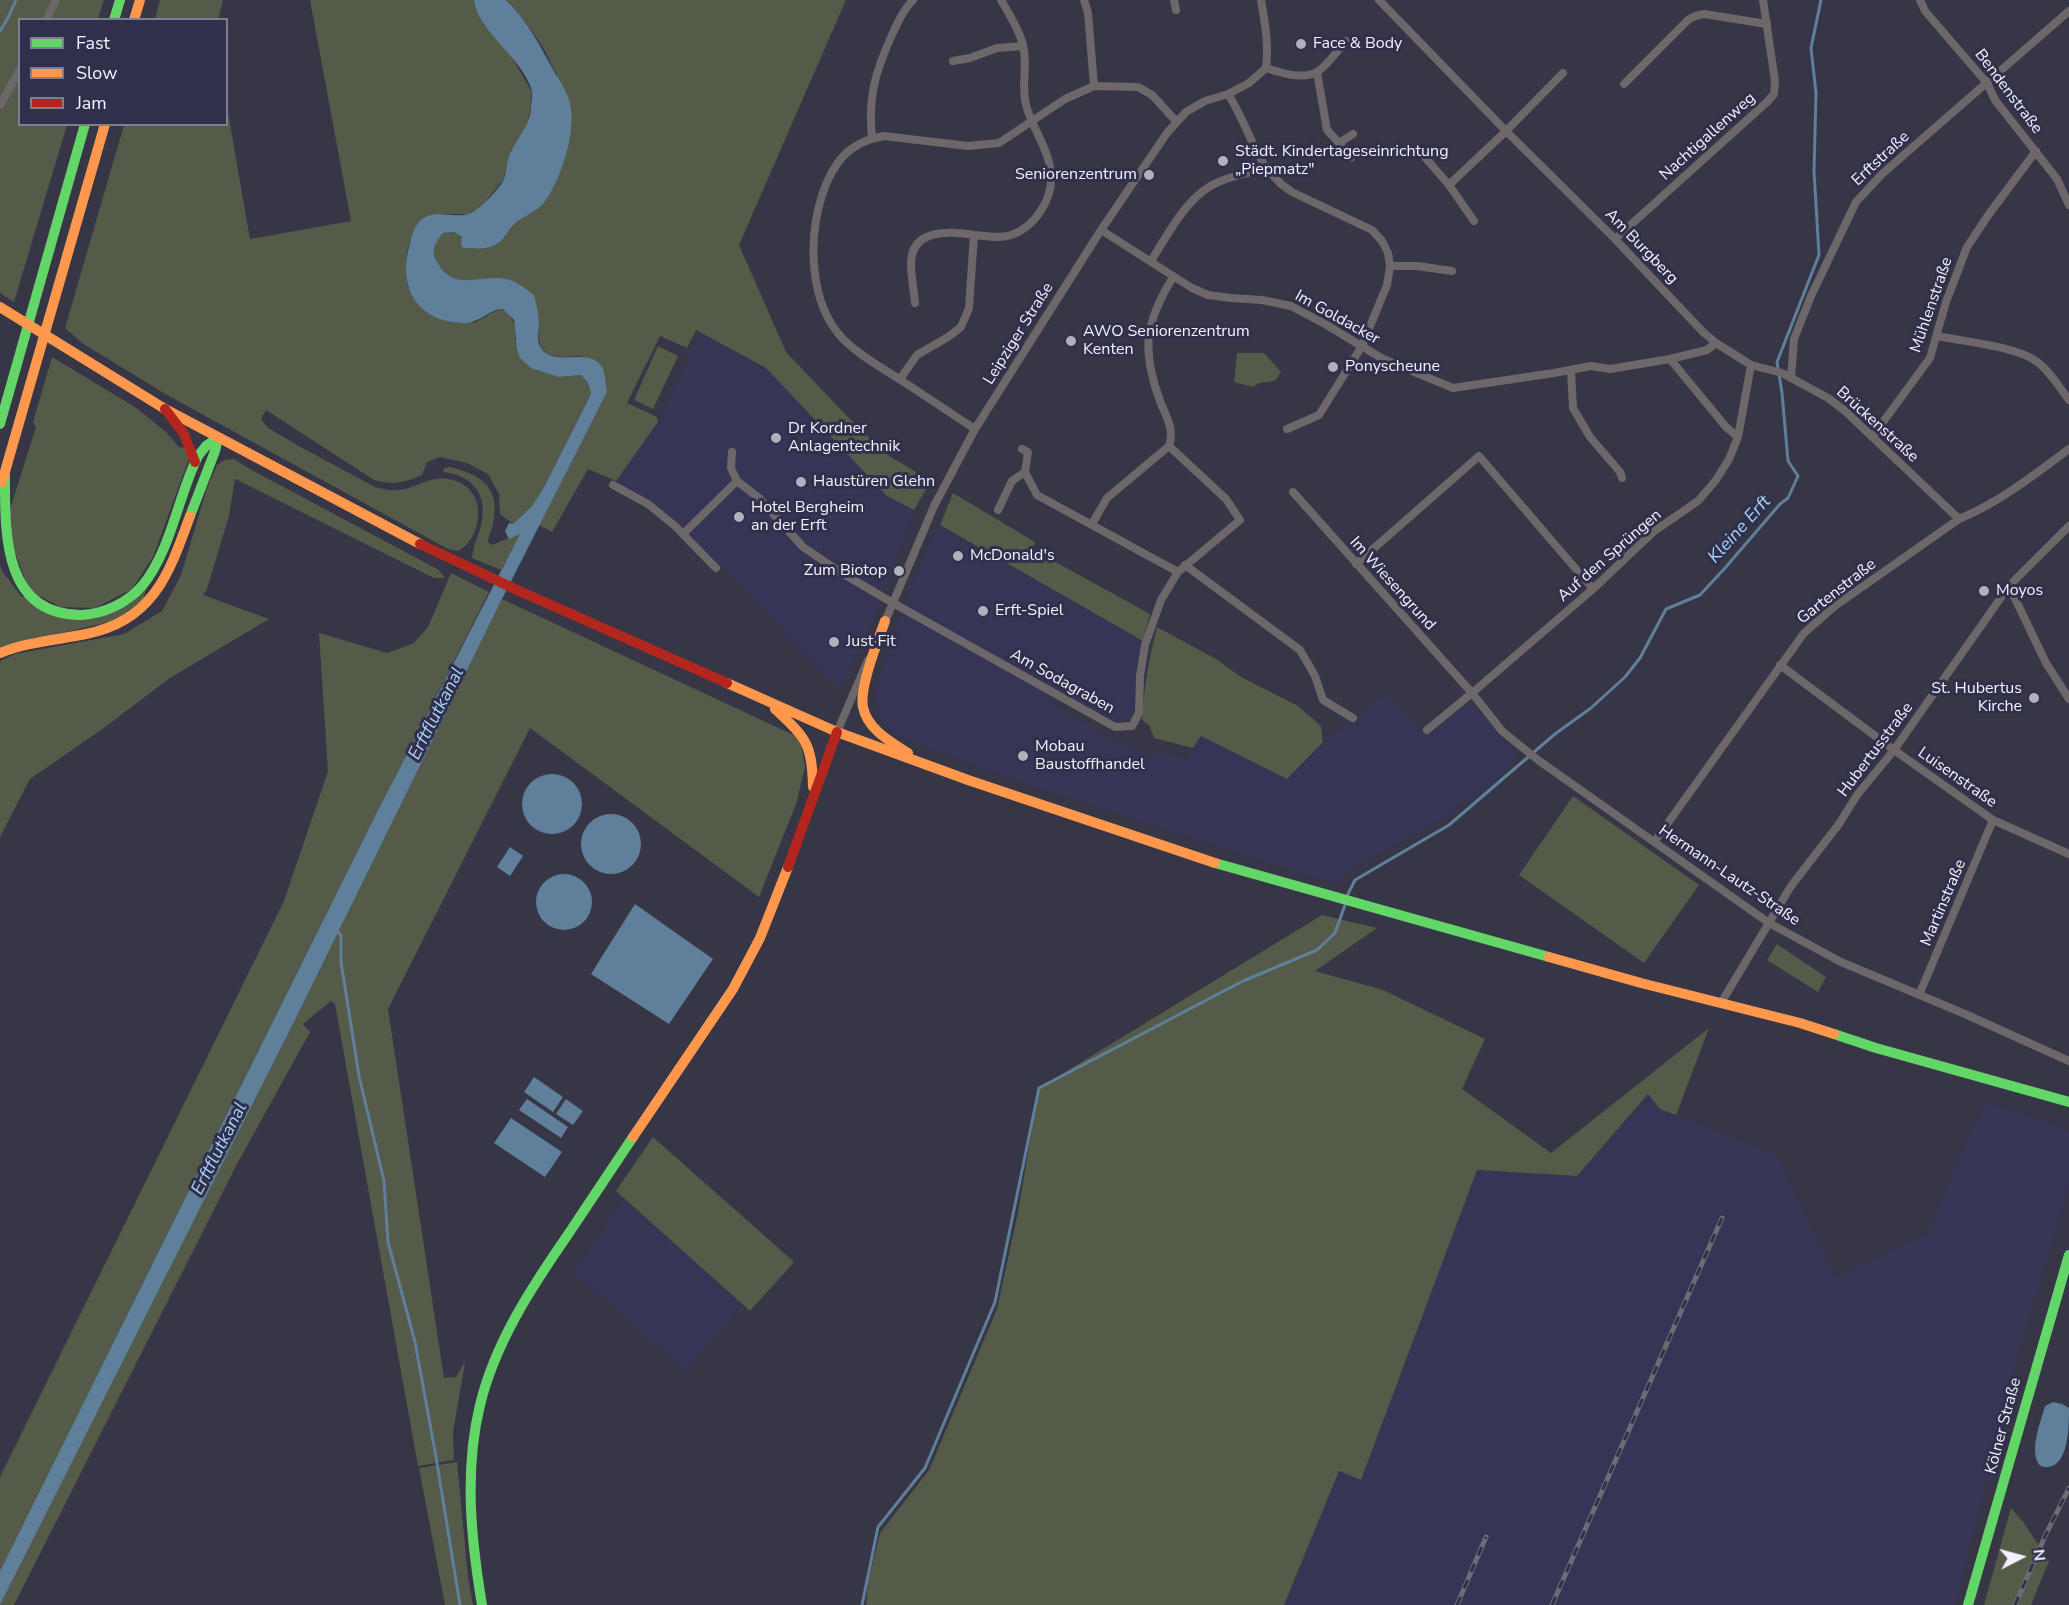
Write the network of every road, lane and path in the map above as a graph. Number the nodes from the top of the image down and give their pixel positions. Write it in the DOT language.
graph roads {
  1 [pos="56,0"];
  2 [pos="120,0"];
  3 [pos="140,0"];
  4 [pos="913,0"];
  5 [pos="1001,0"];
  6 [pos="1084,0"];
  7 [pos="1174,0"];
  8 [pos="1261,0"];
  9 [pos="1379,0"];
  10 [pos="1762,0"];
  11 [pos="1920,0"];
  12 [pos="1176,10"];
  13 [pos="2069,11"];
  14 [pos="47,18"];
  15 [pos="115,18"];
  16 [pos="135,18"];
  17 [pos="1767,24"];
  18 [pos="1346,41"];
  19 [pos="1023,46"];
  20 [pos="953,61"];
  21 [pos="1266,68"];
  22 [pos="1317,72"];
  23 [pos="18,73"];
  24 [pos="1563,73"];
  25 [pos="1987,83"];
  26 [pos="1624,84"];
  27 [pos="1094,86"];
  28 [pos="1228,94"];
  29 [pos="0,105"];
  30 [pos="1176,121"];
  31 [pos="1032,122"];
  32 [pos="84,126"];
  33 [pos="104,126"];
  34 [pos="1506,131"];
  35 [pos="1353,134"];
  36 [pos="872,138"];
  37 [pos="1339,143"];
  38 [pos="2036,151"];
  39 [pos="1423,155"];
  40 [pos="1351,158"];
  41 [pos="1266,168"];
  42 [pos="1449,185"];
  43 [pos="2069,205"];
  44 [pos="1474,221"];
  45 [pos="1101,231"];
  46 [pos="974,235"];
  47 [pos="1615,239"];
  48 [pos="1151,261"];
  49 [pos="1390,266"];
  50 [pos="1452,271"];
  51 [pos="1173,277"];
  52 [pos="915,303"];
  53 [pos="3,309"];
  54 [pos="1938,336"];
  55 [pos="1716,343"];
  56 [pos="1362,346"];
  57 [pos="1670,359"];
  58 [pos="1751,365"];
  59 [pos="1767,368"];
  60 [pos="1571,370"];
  61 [pos="1791,378"];
  62 [pos="900,379"];
  63 [pos="2069,400"];
  64 [pos="165,409"];
  65 [pos="0,424"];
  66 [pos="975,429"];
  67 [pos="1287,429"];
  68 [pos="1738,437"];
  69 [pos="1872,437"];
  70 [pos="218,438"];
  71 [pos="1169,446"];
  72 [pos="1022,449"];
  73 [pos="2069,449"];
  74 [pos="732,452"];
  75 [pos="195,462"];
  76 [pos="1025,472"];
  77 [pos="5,474"];
  78 [pos="1622,478"];
  79 [pos="737,481"];
  80 [pos="613,485"];
  81 [pos="0,489"];
  82 [pos="1293,492"];
  83 [pos="998,510"];
  84 [pos="1959,519"];
  85 [pos="1092,524"];
  86 [pos="2069,526"];
  87 [pos="683,534"];
  88 [pos="1356,564"];
  89 [pos="1185,565"];
  90 [pos="716,568"];
  91 [pos="1178,572"];
  92 [pos="2009,586"];
  93 [pos="1593,589"];
  94 [pos="892,603"];
  95 [pos="885,621"];
  96 [pos="0,653"];
  97 [pos="1780,665"];
  98 [pos="1472,693"];
  99 [pos="2069,699"];
  100 [pos="771,705"];
  101 [pos="1353,718"];
  102 [pos="1427,730"];
  103 [pos="837,732"];
  104 [pos="1894,750"];
  105 [pos="920,762"];
  106 [pos="813,796"];
  107 [pos="1993,820"];
  108 [pos="1655,841"];
  109 [pos="2069,854"];
  110 [pos="1769,923"];
  111 [pos="1919,995"];
  112 [pos="1720,1003"];
  113 [pos="2069,1061"];
  114 [pos="2069,1095"];
  115 [pos="2053,1096"];
  116 [pos="2069,1102"];
  117 [pos="2069,1255"];
  118 [pos="482,1605"];
  119 [pos="1968,1605"];
  1 -- 14 [label="street"];
  2 -- 15 [label="main road"];
  3 -- 16 [label="main road"];
  4 -- 36 [label="street"];
  5 -- 19 [label="street"];
  6 -- 27 [label="street"];
  7 -- 12 [label="street"];
  8 -- 21 [label="street"];
  9 -- 34 [label="street, Am Burgberg"];
  10 -- 17 [label="street, Nachtigallenweg"];
  11 -- 25 [label="street, Bendenstraße"];
  13 -- 25 [label="street, Erftstraße"];
  17 -- 26 [label="street"];
  17 -- 47 [label="street, Nachtigallenweg"];
  18 -- 22 [label="street"];
  19 -- 20 [label="street"];
  19 -- 31 [label="street"];
  21 -- 22 [label="street"];
  21 -- 28 [label="street, Leipziger Straße"];
  22 -- 37 [label="street"];
  23 -- 29 [label="street"];
  24 -- 34 [label="street"];
  25 -- 38 [label="street, Bendenstraße"];
  25 -- 61 [label="street, Erftstraße"];
  27 -- 30 [label="street"];
  27 -- 31 [label="street"];
  28 -- 30 [label="street, Leipziger Straße"];
  28 -- 41 [label="street"];
  30 -- 45 [label="street, Leipziger Straße"];
  31 -- 36 [label="street"];
  31 -- 46 [label="street"];
  32 -- 65 [label="main road"];
  33 -- 77 [label="main road"];
  34 -- 42 [label="street"];
  34 -- 47 [label="street, Am Burgberg"];
  35 -- 37 [label="street"];
  36 -- 62 [label="street"];
  37 -- 40 [label="street"];
  38 -- 43 [label="street, Bendenstraße"];
  38 -- 54 [label="street, Mühlenstraße"];
  39 -- 42 [label="street"];
  41 -- 48 [label="street"];
  41 -- 49 [label="street"];
  42 -- 44 [label="street"];
  45 -- 48 [label="street, Im Goldacker"];
  45 -- 66 [label="street, Leipziger Straße"];
  46 -- 52 [label="street"];
  46 -- 62 [label="street"];
  47 -- 55 [label="street, Am Burgberg"];
  48 -- 51 [label="street, Im Goldacker"];
  49 -- 50 [label="street"];
  49 -- 56 [label="street"];
  51 -- 56 [label="street, Im Goldacker"];
  51 -- 71 [label="street"];
  53 -- 64 [label="main road"];
  54 -- 63 [label="street"];
  54 -- 69 [label="street, Mühlenstraße"];
  55 -- 57 [label="street, Im Goldacker"];
  55 -- 58 [label="street, Am Burgberg"];
  56 -- 60 [label="street, Im Goldacker"];
  56 -- 67 [label="street"];
  57 -- 60 [label="street, Im Goldacker"];
  57 -- 68 [label="street"];
  58 -- 59 [label="street, Am Burgberg"];
  58 -- 68 [label="street, Auf den Sprüngen"];
  59 -- 61 [label="street, Brückenstraße"];
  60 -- 78 [label="street"];
  61 -- 69 [label="street, Brückenstraße"];
  62 -- 66 [label="street"];
  64 -- 70 [label="main road"];
  64 -- 75 [label="main road"];
  66 -- 94 [label="street, Leipziger Straße"];
  68 -- 93 [label="street, Auf den Sprüngen"];
  69 -- 84 [label="street, Brückenstraße"];
  70 -- 75 [label="main road"];
  70 -- 96 [label="main road"];
  70 -- 100 [label="main road"];
  71 -- 85 [label="street"];
  71 -- 89 [label="street, Am Sodagraben"];
  72 -- 76 [label="street"];
  73 -- 84 [label="street, Gartenstraße"];
  74 -- 79 [label="street"];
  75 -- 77 [label="main road"];
  76 -- 83 [label="street"];
  76 -- 85 [label="street"];
  77 -- 81 [label="main road"];
  79 -- 87 [label="street"];
  79 -- 94 [label="street"];
  80 -- 87 [label="street"];
  82 -- 88 [label="street, Im Wiesengrund"];
  84 -- 97 [label="street, Gartenstraße"];
  85 -- 91 [label="street"];
  86 -- 92 [label="street, Hubertusstraße"];
  87 -- 90 [label="street"];
  88 -- 93 [label="street"];
  88 -- 98 [label="street, Im Wiesengrund"];
  89 -- 91 [label="street, Am Sodagraben"];
  89 -- 101 [label="street"];
  91 -- 94 [label="street, Am Sodagraben"];
  92 -- 99 [label="street"];
  92 -- 104 [label="street, Hubertusstraße"];
  93 -- 98 [label="street, Auf den Sprüngen"];
  94 -- 95 [label="street, Leipziger Straße"];
  95 -- 103 [label="street, Leipziger Straße"];
  95 -- 105 [label="main road"];
  97 -- 104 [label="street, Luisenstraße"];
  97 -- 108 [label="street, Gartenstraße"];
  98 -- 102 [label="street, Auf den Sprüngen"];
  98 -- 108 [label="street, Hermann-Lautz-Straße"];
  100 -- 103 [label="main road"];
  100 -- 106 [label="main road"];
  103 -- 105 [label="main road"];
  103 -- 106 [label="main road"];
  104 -- 107 [label="street, Luisenstraße"];
  104 -- 110 [label="street, Hubertusstraße"];
  105 -- 112 [label="main road"];
  106 -- 118 [label="main road"];
  107 -- 109 [label="street, Luisenstraße"];
  107 -- 111 [label="street, Martinstraße"];
  108 -- 110 [label="street, Hermann-Lautz-Straße"];
  110 -- 111 [label="street, Hermann-Lautz-Straße"];
  110 -- 112 [label="street, Hubertusstraße"];
  111 -- 113 [label="street, Hermann-Lautz-Straße"];
  112 -- 115 [label="main road"];
  114 -- 115 [label="main road"];
  115 -- 116 [label="main road"];
  117 -- 119 [label="main road, Kölner Straße"];
}
